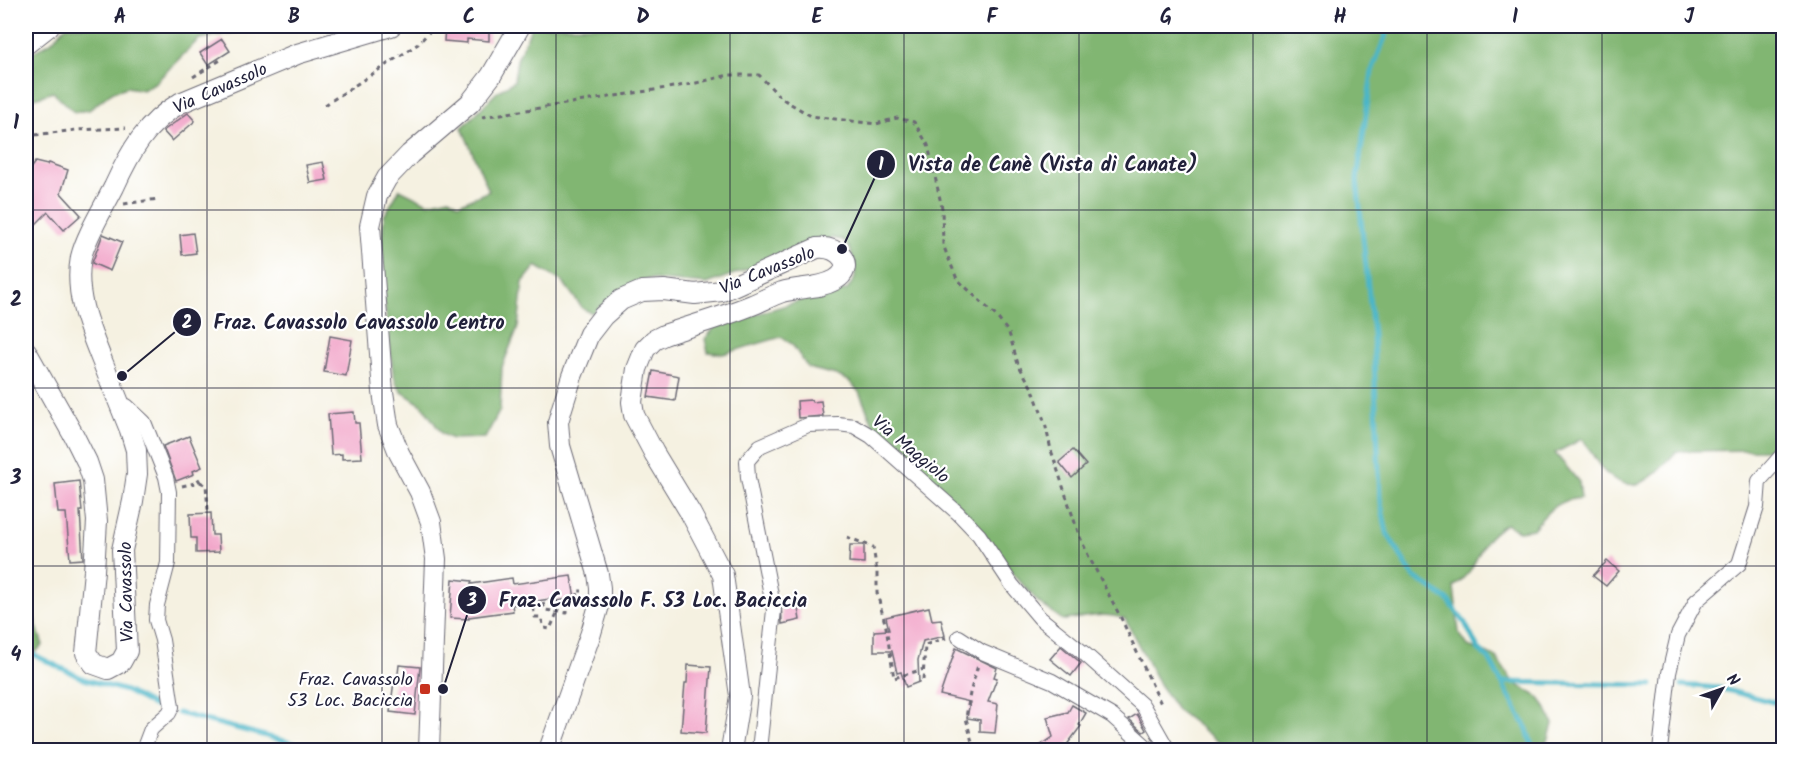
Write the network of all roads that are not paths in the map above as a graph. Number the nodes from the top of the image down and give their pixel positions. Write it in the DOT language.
graph roads {
  1 [pos="49,26"];
  2 [pos="391,26"];
  3 [pos="520,26"];
  4 [pos="26,44"];
  5 [pos="26,351"];
  6 [pos="120,406"];
  7 [pos="1784,453"];
  8 [pos="959,638"];
  9 [pos="143,750"];
  10 [pos="429,750"];
  11 [pos="549,750"];
  12 [pos="731,750"];
  13 [pos="759,750"];
  14 [pos="1150,750"];
  15 [pos="1168,750"];
  16 [pos="1660,750"];
  1 -- 4 [label="main road"];
  2 -- 6 [label="main road, Via Cavassolo"];
  3 -- 10 [label="main road"];
  5 -- 6 [label="main road, Via Cavassolo"];
  6 -- 9 [label="street"];
  7 -- 16 [label="street"];
  8 -- 14 [label="street"];
  11 -- 12 [label="main road, Via Cavassolo"];
  13 -- 15 [label="street, Via Maggiolo"];
}
